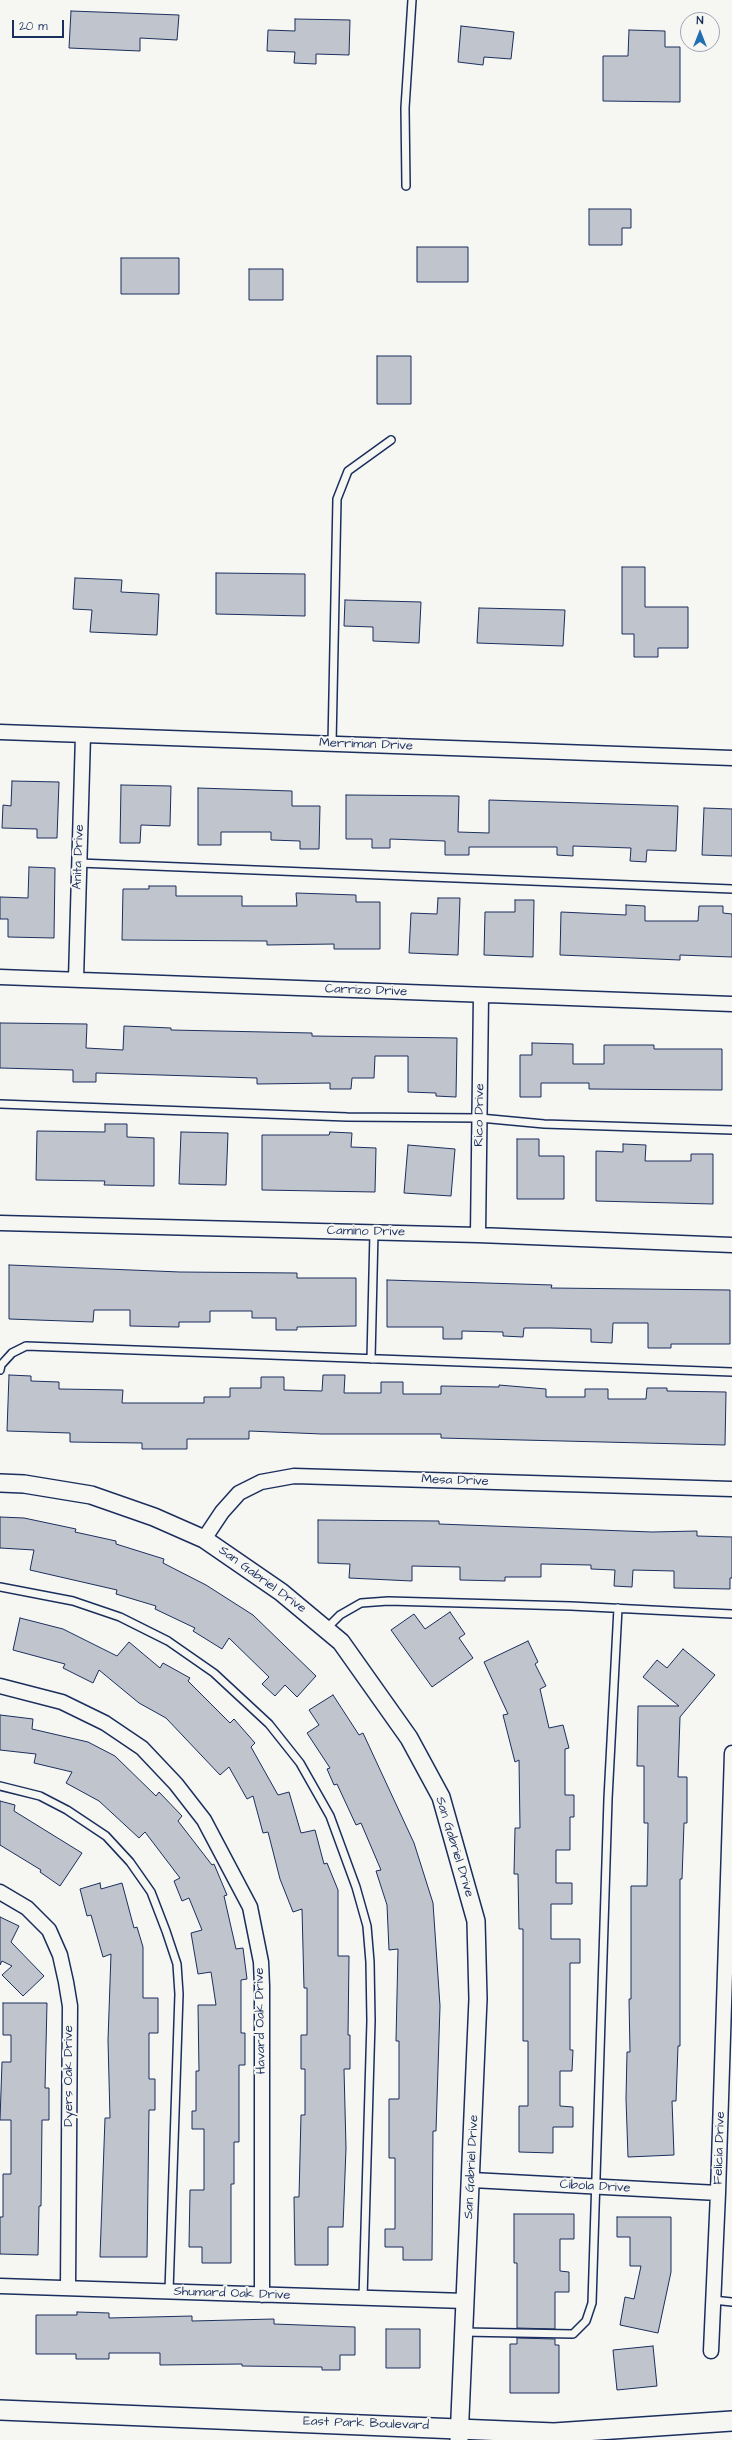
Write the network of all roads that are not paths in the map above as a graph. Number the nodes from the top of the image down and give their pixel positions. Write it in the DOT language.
graph roads {
  1 [pos="412,0"];
  2 [pos="406,186"];
  3 [pos="391,440"];
  4 [pos="0,732"];
  5 [pos="83,735"];
  6 [pos="332,744"];
  7 [pos="732,758"];
  8 [pos="79,863"];
  9 [pos="732,889"];
  10 [pos="0,977"];
  11 [pos="76,979"];
  12 [pos="481,995"];
  13 [pos="732,1004"];
  14 [pos="0,1104"];
  15 [pos="480,1118"];
  16 [pos="732,1130"];
  17 [pos="0,1223"];
  18 [pos="374,1232"];
  19 [pos="478,1235"];
  20 [pos="732,1245"];
  21 [pos="371,1358"];
  22 [pos="0,1370"];
  23 [pos="732,1372"];
  24 [pos="0,1483"];
  25 [pos="732,1489"];
  26 [pos="204,1539"];
  27 [pos="0,1588"];
  28 [pos="618,1608"];
  29 [pos="732,1614"];
  30 [pos="326,1629"];
  31 [pos="0,1686"];
  32 [pos="732,1753"];
  33 [pos="0,1786"];
  34 [pos="0,1892"];
  35 [pos="472,2180"];
  36 [pos="597,2187"];
  37 [pos="718,2193"];
  38 [pos="0,2286"];
  39 [pos="68,2287"];
  40 [pos="169,2291"];
  41 [pos="262,2295"];
  42 [pos="363,2298"];
  43 [pos="713,2300"];
  44 [pos="465,2301"];
  45 [pos="732,2302"];
  46 [pos="463,2332"];
  47 [pos="711,2351"];
  48 [pos="0,2410"];
  49 [pos="732,2421"];
  50 [pos="459,2434"];
  1 -- 2 [label="lane"];
  3 -- 6 [label="lane"];
  4 -- 5 [label="street, Merriman Drive"];
  5 -- 6 [label="street, Merriman Drive"];
  5 -- 8 [label="street, Anita Drive"];
  6 -- 7 [label="street, Merriman Drive"];
  8 -- 9 [label="lane"];
  8 -- 11 [label="street, Anita Drive"];
  10 -- 11 [label="street, Carrizo Drive"];
  11 -- 12 [label="street, Carrizo Drive"];
  12 -- 13 [label="street, Carrizo Drive"];
  12 -- 15 [label="street, Rico Drive"];
  14 -- 15 [label="lane"];
  15 -- 16 [label="lane"];
  15 -- 19 [label="street, Rico Drive"];
  17 -- 18 [label="street, Camino Drive"];
  18 -- 19 [label="street, Camino Drive"];
  18 -- 21 [label="lane"];
  19 -- 20 [label="street, Camino Drive"];
  21 -- 22 [label="lane"];
  21 -- 23 [label="lane"];
  24 -- 26 [label="street, San Gabriel Drive"];
  25 -- 26 [label="street, Mesa Drive"];
  26 -- 30 [label="street, San Gabriel Drive"];
  27 -- 42 [label="lane"];
  28 -- 29 [label="lane"];
  28 -- 30 [label="lane"];
  28 -- 36 [label="lane"];
  30 -- 35 [label="street, San Gabriel Drive"];
  31 -- 41 [label="street, Havard Oak Drive"];
  32 -- 37 [label="street, Felicia Drive"];
  33 -- 40 [label="lane"];
  34 -- 39 [label="street, Dyers Oak Drive"];
  35 -- 36 [label="street, Cibola Drive"];
  35 -- 44 [label="street, San Gabriel Drive"];
  36 -- 37 [label="street, Cibola Drive"];
  36 -- 46 [label="lane"];
  37 -- 43 [label="street, Felicia Drive"];
  38 -- 39 [label="street, Shumard Oak Drive"];
  39 -- 40 [label="street, Shumard Oak Drive"];
  40 -- 41 [label="street, Shumard Oak Drive"];
  41 -- 42 [label="street, Shumard Oak Drive"];
  42 -- 44 [label="street, Shumard Oak Drive"];
  43 -- 45 [label="lane"];
  43 -- 47 [label="street, Felicia Drive"];
  44 -- 46 [label="street, San Gabriel Drive"];
  46 -- 50 [label="street, San Gabriel Drive"];
  48 -- 50 [label="main road, East Park Boulevard"];
  49 -- 50 [label="main road, East Park Boulevard"];
}
